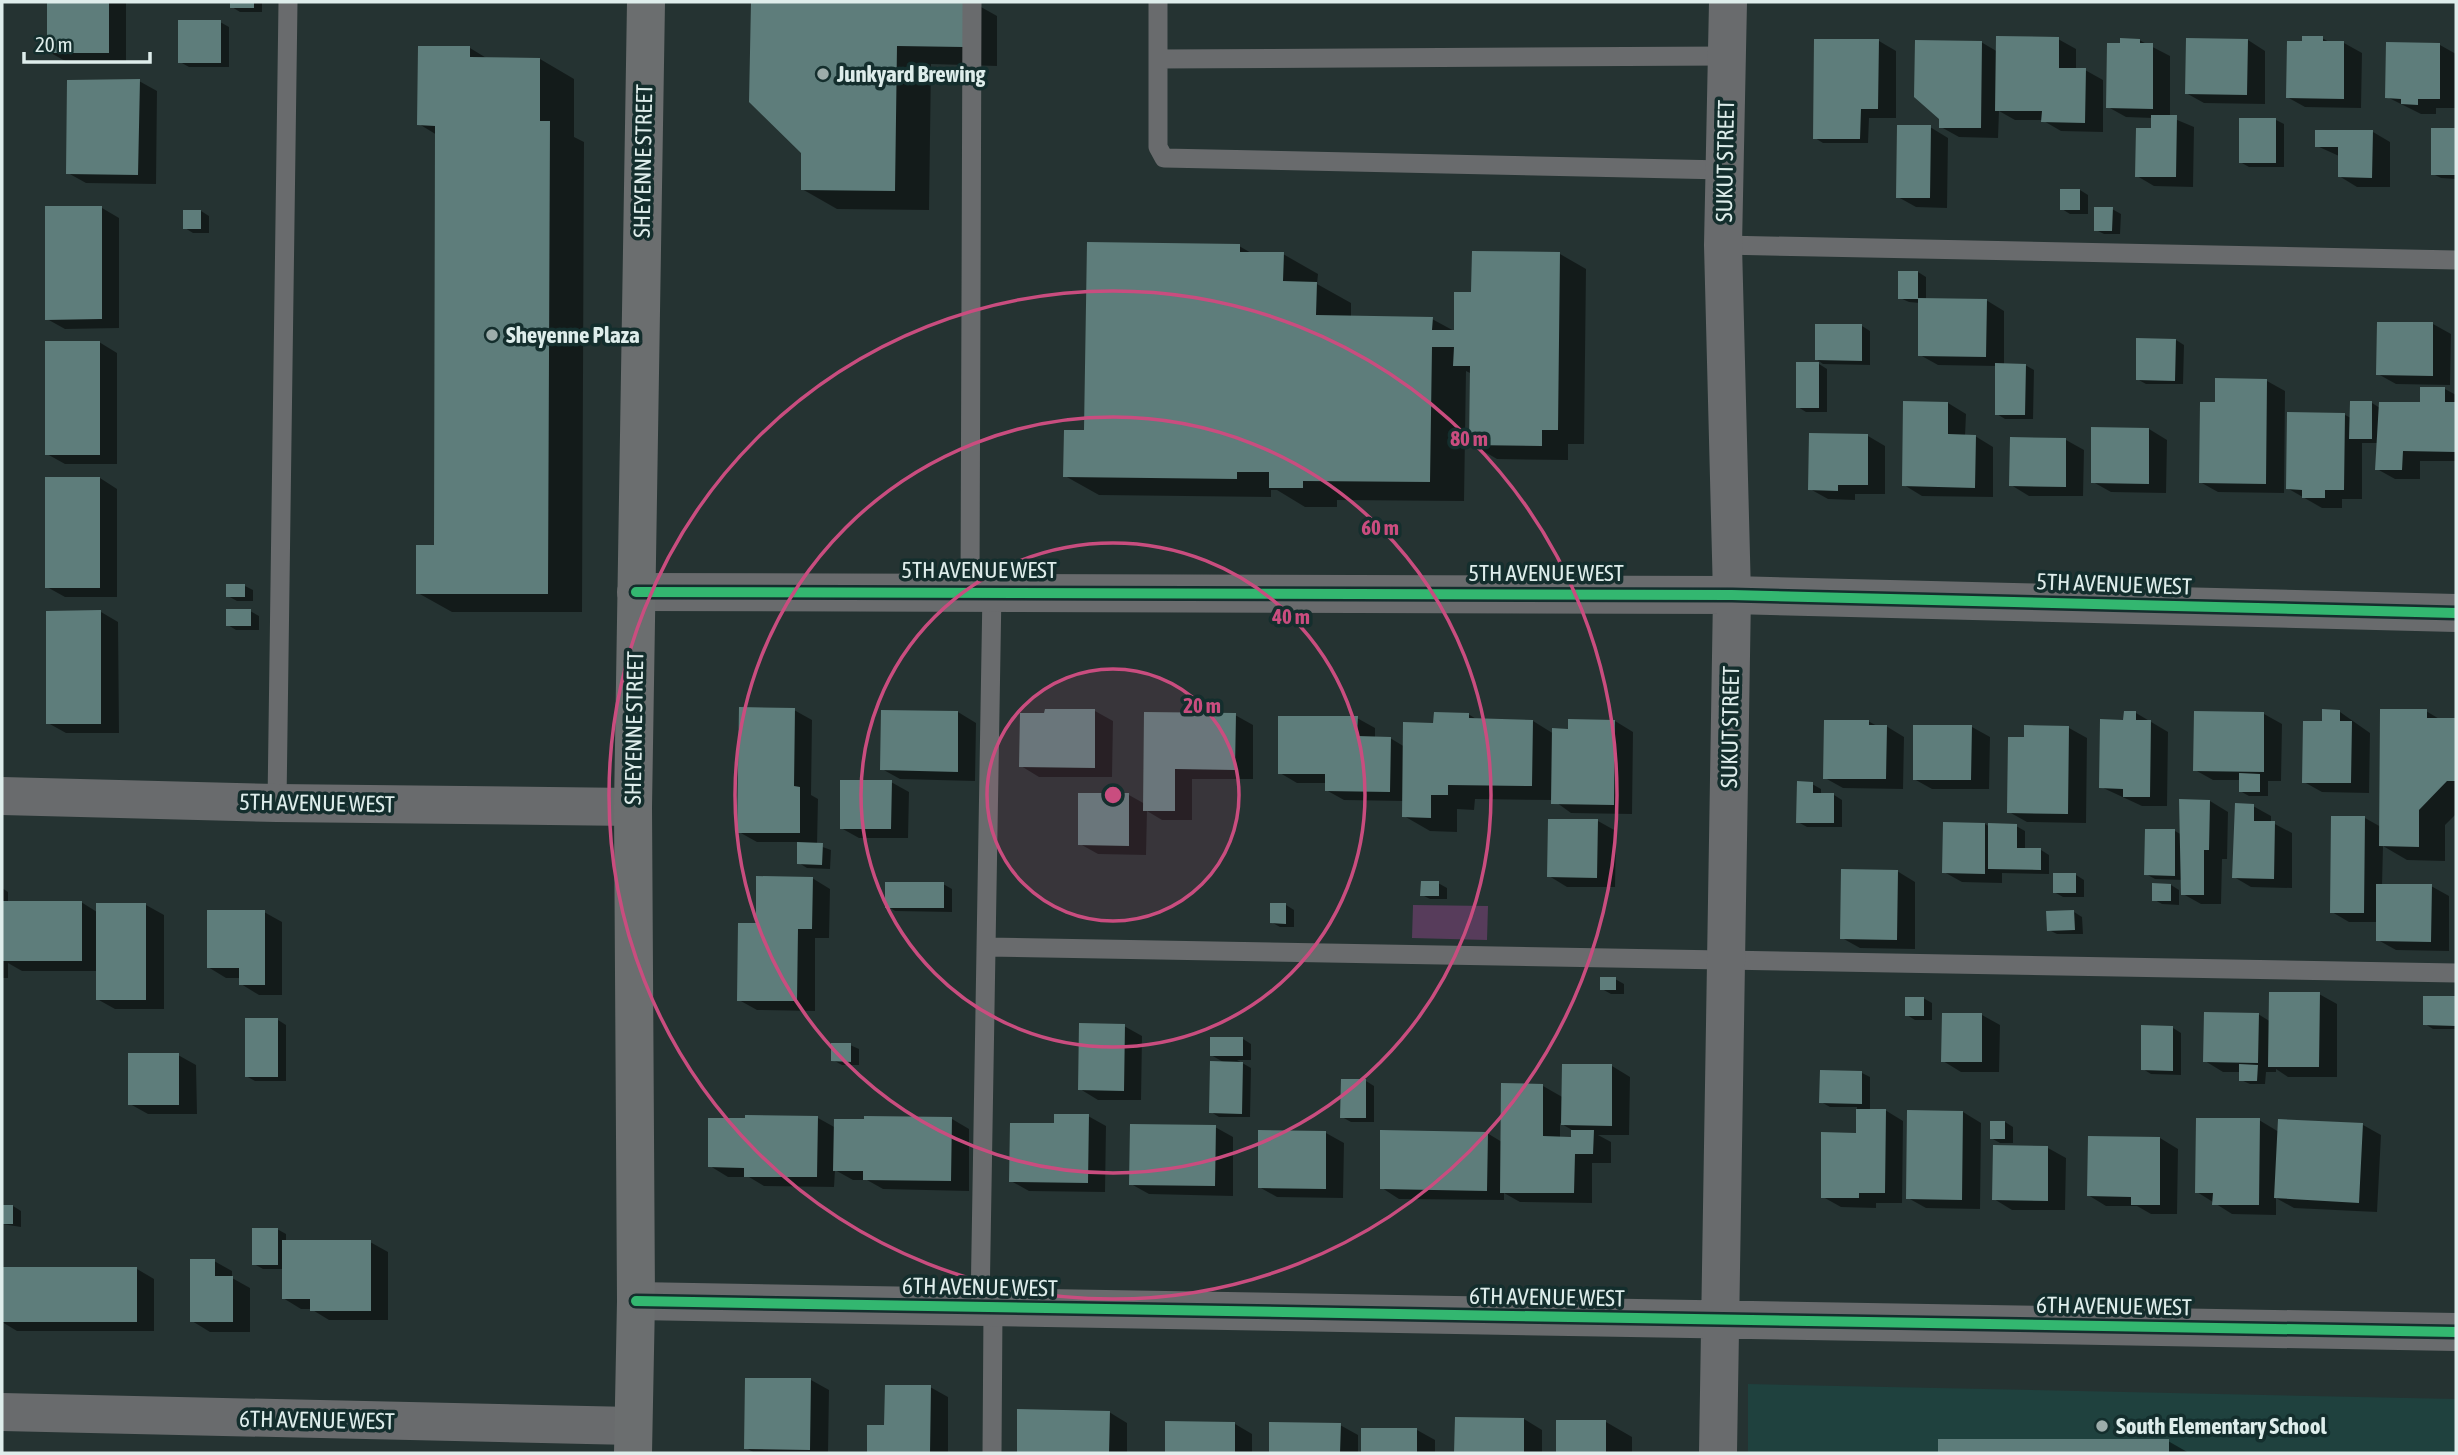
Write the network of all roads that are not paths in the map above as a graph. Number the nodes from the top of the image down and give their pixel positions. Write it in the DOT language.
graph roads {
  1 [pos="288,2"];
  2 [pos="646,2"];
  3 [pos="972,2"];
  4 [pos="1158,2"];
  5 [pos="1728,2"];
  6 [pos="1728,56"];
  7 [pos="1158,59"];
  8 [pos="1725,170"];
  9 [pos="1723,245"];
  10 [pos="2456,261"];
  11 [pos="981,591"];
  12 [pos="636,592"];
  13 [pos="1732,595"];
  14 [pos="2456,613"];
  15 [pos="2,796"];
  16 [pos="277,803"];
  17 [pos="632,807"];
  18 [pos="986,947"];
  19 [pos="1725,959"];
  20 [pos="2456,973"];
  21 [pos="636,1301"];
  22 [pos="986,1309"];
  23 [pos="1718,1321"];
  24 [pos="2456,1332"];
  25 [pos="2,1412"];
  26 [pos="632,1440"];
  27 [pos="992,1453"];
  28 [pos="1717,1453"];
  1 -- 16 [label="lane"];
  2 -- 12 [label="main road, SHEYENNE STREET"];
  3 -- 11 [label="lane"];
  4 -- 7 [label="lane"];
  5 -- 6 [label="street, SUKUT STREET"];
  6 -- 7 [label="lane"];
  6 -- 8 [label="street, SUKUT STREET"];
  7 -- 8 [label="lane"];
  8 -- 9 [label="street, SUKUT STREET"];
  9 -- 10 [label="lane"];
  9 -- 13 [label="street, SUKUT STREET"];
  11 -- 12 [label="street, 5TH AVENUE WEST"];
  11 -- 13 [label="street, 5TH AVENUE WEST"];
  11 -- 18 [label="lane"];
  12 -- 17 [label="main road, SHEYENNE STREET"];
  13 -- 14 [label="street, 5TH AVENUE WEST"];
  13 -- 19 [label="street, SUKUT STREET"];
  15 -- 16 [label="street, 5TH AVENUE WEST"];
  16 -- 17 [label="street, 5TH AVENUE WEST"];
  17 -- 21 [label="main road, SHEYENNE STREET"];
  18 -- 19 [label="lane"];
  18 -- 22 [label="lane"];
  19 -- 20 [label="lane"];
  19 -- 23 [label="street, SUKUT STREET"];
  21 -- 22 [label="street, 6TH AVENUE WEST"];
  21 -- 26 [label="main road, SHEYENNE STREET"];
  22 -- 23 [label="street, 6TH AVENUE WEST"];
  22 -- 27 [label="lane"];
  23 -- 24 [label="street, 6TH AVENUE WEST"];
  23 -- 28 [label="street, SUKUT STREET"];
  25 -- 26 [label="street, 6TH AVENUE WEST"];
}
